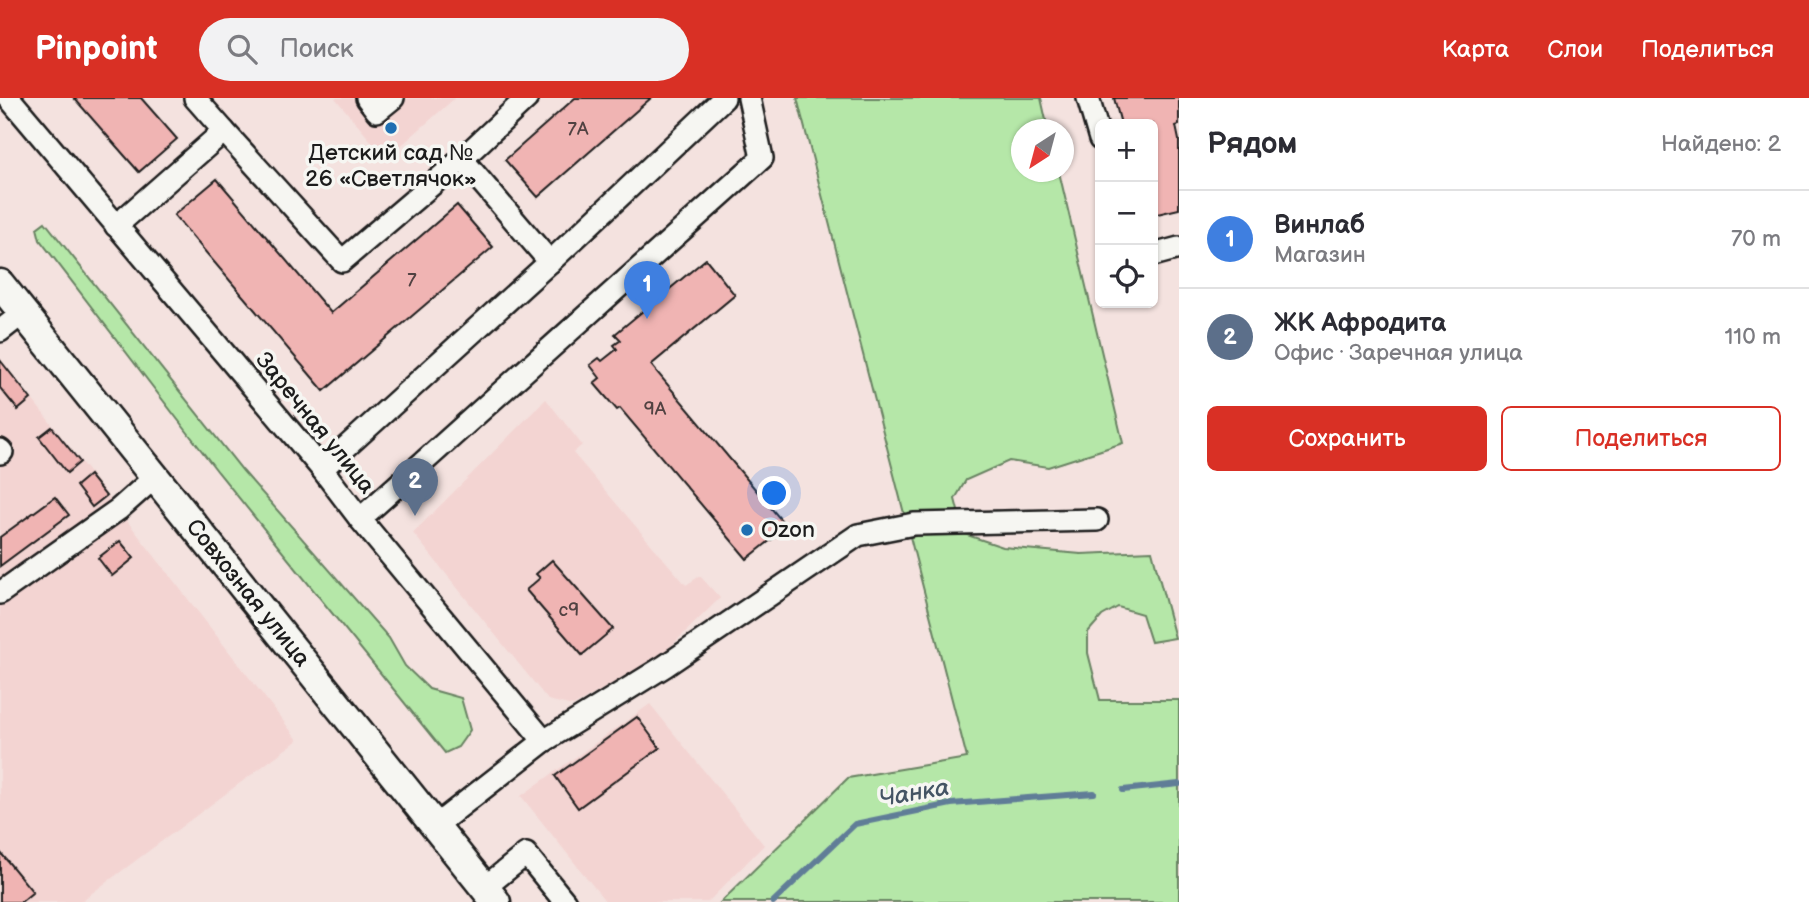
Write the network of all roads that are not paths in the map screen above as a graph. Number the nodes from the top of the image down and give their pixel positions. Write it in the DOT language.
graph roads {
  1 [pos="9,98"];
  2 [pos="195,98"];
  3 [pos="367,98"];
  4 [pos="393,98"];
  5 [pos="527,98"];
  6 [pos="724,98"];
  7 [pos="749,98"];
  8 [pos="1088,98"];
  9 [pos="1095,122"];
  10 [pos="224,131"];
  11 [pos="462,159"];
  12 [pos="116,226"];
  13 [pos="1179,248"];
  14 [pos="1158,254"];
  15 [pos="550,262"];
  16 [pos="0,284"];
  17 [pos="23,313"];
  18 [pos="0,331"];
  19 [pos="322,470"];
  20 [pos="155,477"];
  21 [pos="360,519"];
  22 [pos="1097,520"];
  23 [pos="0,593"];
  24 [pos="544,740"];
  25 [pos="435,827"];
  26 [pos="490,898"];
  27 [pos="565,902"];
  1 -- 12 [label="street, Заречная улица"];
  2 -- 10 [label="street"];
  3 -- 4 [label="street"];
  5 -- 11 [label="street"];
  6 -- 15 [label="street"];
  7 -- 21 [label="street"];
  8 -- 9 [label="street"];
  10 -- 11 [label="street"];
  10 -- 12 [label="street"];
  11 -- 15 [label="street"];
  12 -- 19 [label="street, Заречная улица"];
  13 -- 14 [label="street"];
  15 -- 19 [label="street"];
  16 -- 17 [label="main road, Совхозная улица"];
  17 -- 18 [label="street"];
  17 -- 20 [label="main road, Совхозная улица"];
  19 -- 21 [label="street, Заречная улица"];
  20 -- 23 [label="street"];
  20 -- 25 [label="main road, Совхозная улица"];
  21 -- 24 [label="street, Заречная улица"];
  22 -- 24 [label="street"];
  24 -- 25 [label="street"];
  25 -- 26 [label="main road, Совхозная улица"];
  26 -- 27 [label="street"];
}
